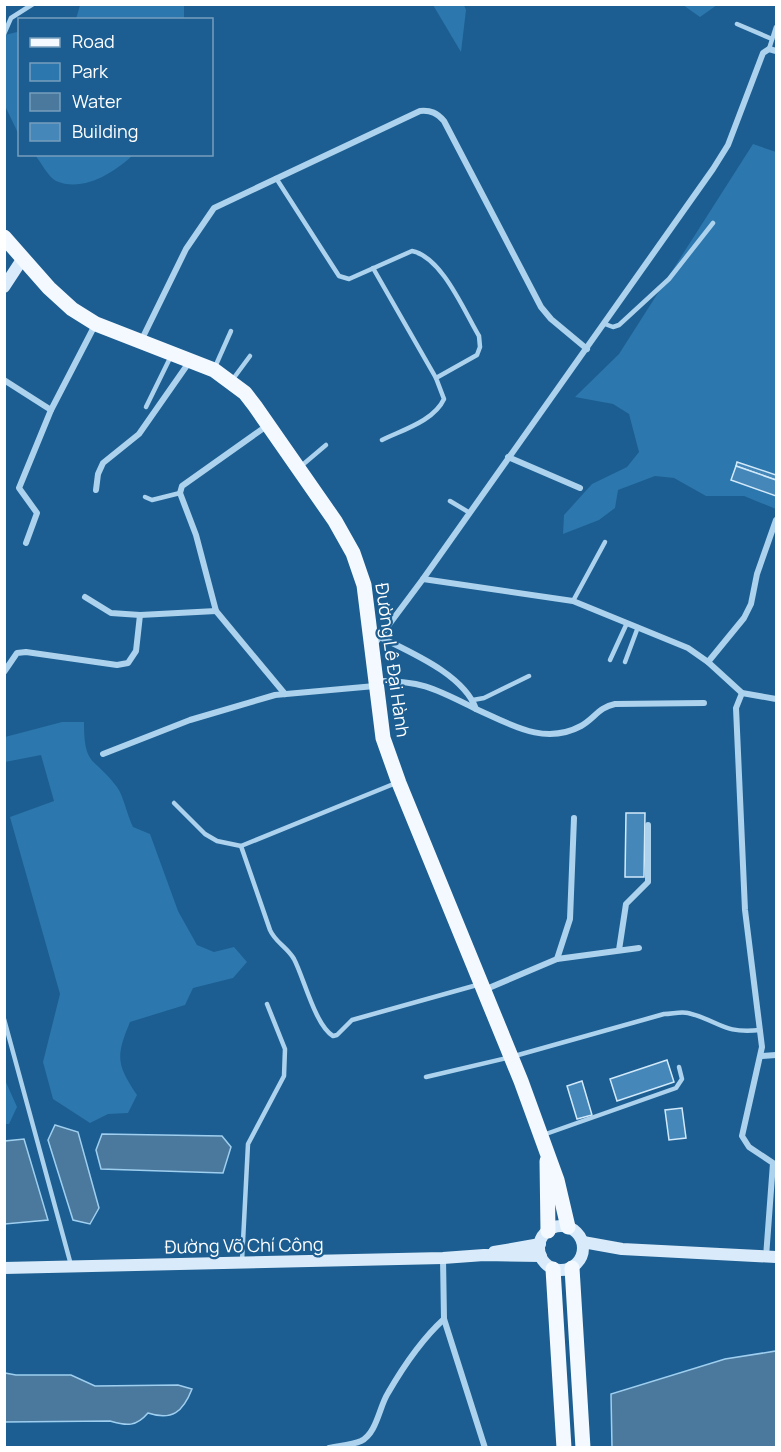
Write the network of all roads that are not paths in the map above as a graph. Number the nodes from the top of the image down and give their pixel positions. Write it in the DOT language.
graph roads {
  1 [pos="33,4"];
  2 [pos="737,24"];
  3 [pos="777,27"];
  4 [pos="4,34"];
  5 [pos="772,39"];
  6 [pos="768,49"];
  7 [pos="777,51"];
  8 [pos="276,178"];
  9 [pos="713,223"];
  10 [pos="4,237"];
  11 [pos="23,258"];
  12 [pos="373,268"];
  13 [pos="4,287"];
  14 [pos="96,324"];
  15 [pos="605,324"];
  16 [pos="231,331"];
  17 [pos="140,342"];
  18 [pos="587,349"];
  19 [pos="172,354"];
  20 [pos="250,356"];
  21 [pos="191,361"];
  22 [pos="214,370"];
  23 [pos="436,378"];
  24 [pos="4,380"];
  25 [pos="231,381"];
  26 [pos="146,406"];
  27 [pos="51,410"];
  28 [pos="268,425"];
  29 [pos="382,440"];
  30 [pos="326,445"];
  31 [pos="508,457"];
  32 [pos="298,469"];
  33 [pos="580,488"];
  34 [pos="96,490"];
  35 [pos="180,493"];
  36 [pos="145,497"];
  37 [pos="450,501"];
  38 [pos="470,513"];
  39 [pos="776,520"];
  40 [pos="605,542"];
  41 [pos="26,543"];
  42 [pos="423,579"];
  43 [pos="85,597"];
  44 [pos="573,601"];
  45 [pos="216,611"];
  46 [pos="140,615"];
  47 [pos="627,623"];
  48 [pos="638,627"];
  49 [pos="377,643"];
  50 [pos="610,660"];
  51 [pos="625,662"];
  52 [pos="708,662"];
  53 [pos="4,672"];
  54 [pos="529,676"];
  55 [pos="375,684"];
  56 [pos="742,693"];
  57 [pos="285,694"];
  58 [pos="777,699"];
  59 [pos="473,700"];
  60 [pos="704,703"];
  61 [pos="476,709"];
  62 [pos="103,754"];
  63 [pos="399,783"];
  64 [pos="174,803"];
  65 [pos="574,818"];
  66 [pos="648,825"];
  67 [pos="241,846"];
  68 [pos="639,948"];
  69 [pos="619,950"];
  70 [pos="557,959"];
  71 [pos="482,987"];
  72 [pos="267,1004"];
  73 [pos="4,1019"];
  74 [pos="760,1030"];
  75 [pos="777,1055"];
  76 [pos="762,1056"];
  77 [pos="511,1057"];
  78 [pos="679,1067"];
  79 [pos="426,1077"];
  80 [pos="539,1136"];
  81 [pos="547,1158"];
  82 [pos="568,1227"];
  83 [pos="543,1244"];
  84 [pos="583,1248"];
  85 [pos="771,1257"];
  86 [pos="443,1258"];
  87 [pos="242,1263"];
  88 [pos="71,1265"];
  89 [pos="4,1268"];
  90 [pos="572,1268"];
  91 [pos="553,1269"];
  92 [pos="444,1319"];
  93 [pos="328,1448"];
  94 [pos="485,1448"];
  95 [pos="564,1448"];
  96 [pos="583,1448"];
  1 -- 4 [label="lane"];
  2 -- 5 [label="lane"];
  3 -- 5 [label="lane"];
  5 -- 6 [label="lane"];
  6 -- 7 [label="street"];
  6 -- 15 [label="street"];
  8 -- 12 [label="lane"];
  8 -- 17 [label="street"];
  8 -- 18 [label="street"];
  9 -- 15 [label="lane"];
  10 -- 11 [label="main road, Đường Lê Đại Hành"];
  11 -- 13 [label="main road"];
  11 -- 14 [label="main road, Đường Lê Đại Hành"];
  12 -- 23 [label="lane"];
  12 -- 23 [label="lane"];
  14 -- 17 [label="main road, Đường Lê Đại Hành"];
  14 -- 27 [label="street"];
  15 -- 18 [label="street"];
  16 -- 22 [label="lane"];
  17 -- 19 [label="main road, Đường Lê Đại Hành"];
  18 -- 31 [label="street"];
  19 -- 21 [label="main road, Đường Lê Đại Hành"];
  19 -- 26 [label="lane"];
  20 -- 25 [label="lane"];
  21 -- 22 [label="main road, Đường Lê Đại Hành"];
  21 -- 34 [label="street"];
  22 -- 25 [label="main road, Đường Lê Đại Hành"];
  23 -- 29 [label="lane"];
  24 -- 27 [label="street"];
  25 -- 28 [label="main road, Đường Lê Đại Hành"];
  27 -- 41 [label="street"];
  28 -- 32 [label="main road, Đường Lê Đại Hành"];
  28 -- 35 [label="street"];
  30 -- 32 [label="lane"];
  31 -- 33 [label="street"];
  31 -- 38 [label="street"];
  32 -- 49 [label="main road, Đường Lê Đại Hành"];
  35 -- 36 [label="lane"];
  35 -- 45 [label="street"];
  37 -- 38 [label="lane"];
  38 -- 42 [label="street"];
  39 -- 52 [label="street"];
  40 -- 44 [label="lane"];
  42 -- 44 [label="street"];
  42 -- 49 [label="street"];
  43 -- 46 [label="street"];
  44 -- 47 [label="street"];
  45 -- 46 [label="street"];
  45 -- 57 [label="street"];
  46 -- 53 [label="street"];
  47 -- 48 [label="street"];
  47 -- 50 [label="lane"];
  48 -- 51 [label="lane"];
  48 -- 52 [label="street"];
  49 -- 55 [label="main road, Đường Lê Đại Hành"];
  49 -- 59 [label="street"];
  52 -- 56 [label="street"];
  54 -- 59 [label="lane"];
  55 -- 57 [label="street"];
  55 -- 61 [label="street"];
  55 -- 63 [label="main road, Đường Lê Đại Hành"];
  56 -- 58 [label="street"];
  56 -- 74 [label="street"];
  57 -- 62 [label="street"];
  59 -- 61 [label="street"];
  60 -- 61 [label="street"];
  63 -- 67 [label="lane"];
  63 -- 71 [label="main road, Đường Lê Đại Hành"];
  64 -- 67 [label="lane"];
  65 -- 70 [label="street"];
  66 -- 69 [label="street"];
  67 -- 71 [label="lane"];
  68 -- 69 [label="street"];
  69 -- 70 [label="street"];
  70 -- 71 [label="street"];
  71 -- 77 [label="main road, Đường Lê Đại Hành"];
  72 -- 87 [label="lane"];
  73 -- 88 [label="lane"];
  74 -- 76 [label="street"];
  74 -- 77 [label="lane"];
  75 -- 76 [label="street"];
  76 -- 85 [label="street"];
  77 -- 79 [label="lane"];
  77 -- 80 [label="main road, Đường Lê Đại Hành"];
  78 -- 80 [label="lane"];
  80 -- 81 [label="main road, Đường Lê Đại Hành"];
  81 -- 82 [label="main road, Đường Lê Đại Hành"];
  81 -- 83 [label="main road, Đường Lê Đại Hành"];
  82 -- 83 [label="main road"];
  82 -- 84 [label="main road"];
  83 -- 86 [label="main road, Đường Võ Chí Công"];
  83 -- 91 [label="main road"];
  84 -- 85 [label="main road"];
  84 -- 90 [label="main road"];
  86 -- 87 [label="main road, Đường Võ Chí Công"];
  86 -- 92 [label="street"];
  87 -- 88 [label="main road, Đường Võ Chí Công"];
  88 -- 89 [label="main road, Đường Võ Chí Công"];
  90 -- 91 [label="main road"];
  90 -- 96 [label="main road"];
  91 -- 95 [label="main road"];
  92 -- 93 [label="street"];
  92 -- 94 [label="street"];
}
